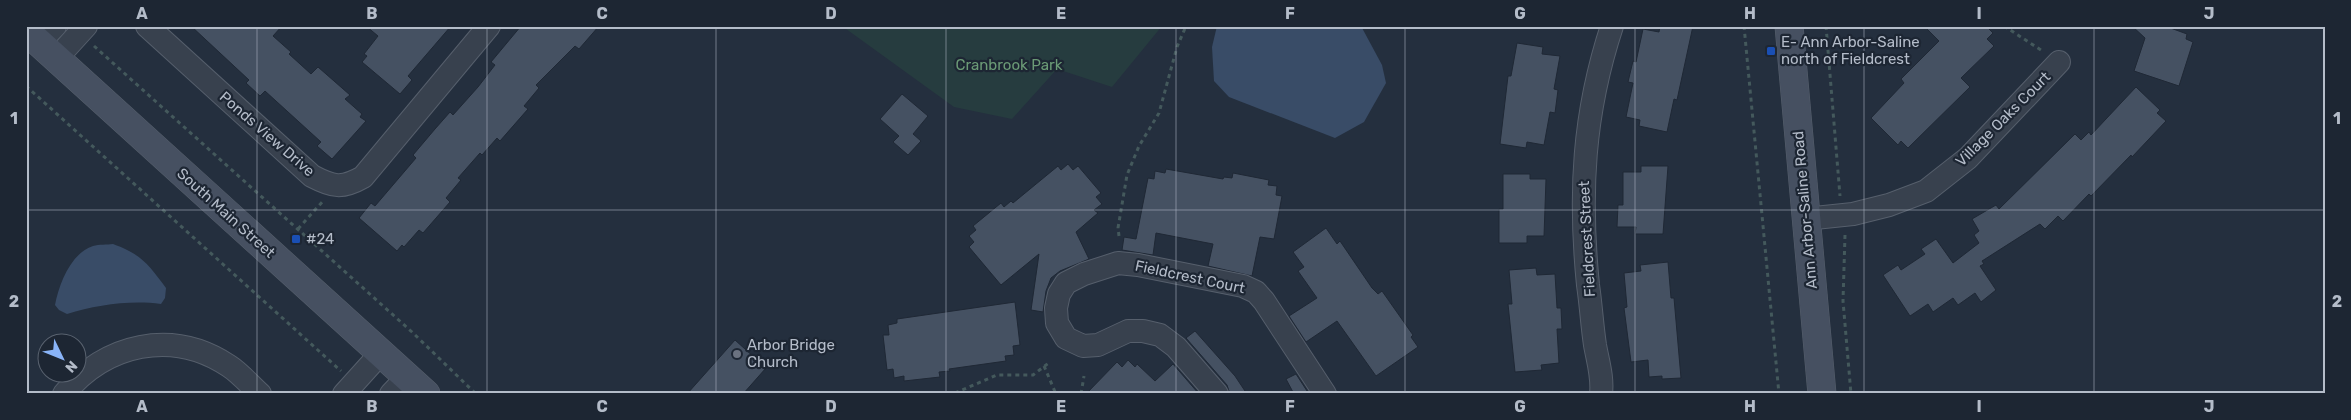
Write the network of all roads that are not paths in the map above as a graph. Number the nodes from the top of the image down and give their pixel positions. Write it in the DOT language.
graph roads {
  1 [pos="146,26"];
  2 [pos="489,26"];
  3 [pos="1612,26"];
  4 [pos="1789,26"];
  5 [pos="83,30"];
  6 [pos="44,40"];
  7 [pos="2059,62"];
  8 [pos="1805,219"];
  9 [pos="381,354"];
  10 [pos="349,388"];
  11 [pos="408,388"];
  12 [pos="64,394"];
  13 [pos="260,394"];
  14 [pos="1217,394"];
  15 [pos="1325,394"];
  16 [pos="1601,394"];
  17 [pos="1822,394"];
  1 -- 2 [label="street, Ponds View Drive"];
  3 -- 16 [label="street, Fieldcrest Street"];
  4 -- 8 [label="street, Ann Arbor-Saline Road"];
  5 -- 6 [label="street"];
  6 -- 9 [label="street, South Main Street"];
  7 -- 8 [label="street, Village Oaks Court"];
  8 -- 17 [label="street, Ann Arbor-Saline Road"];
  9 -- 10 [label="street"];
  9 -- 11 [label="street, South Main Street"];
  12 -- 13 [label="street"];
  14 -- 15 [label="street, Fieldcrest Court"];
}
